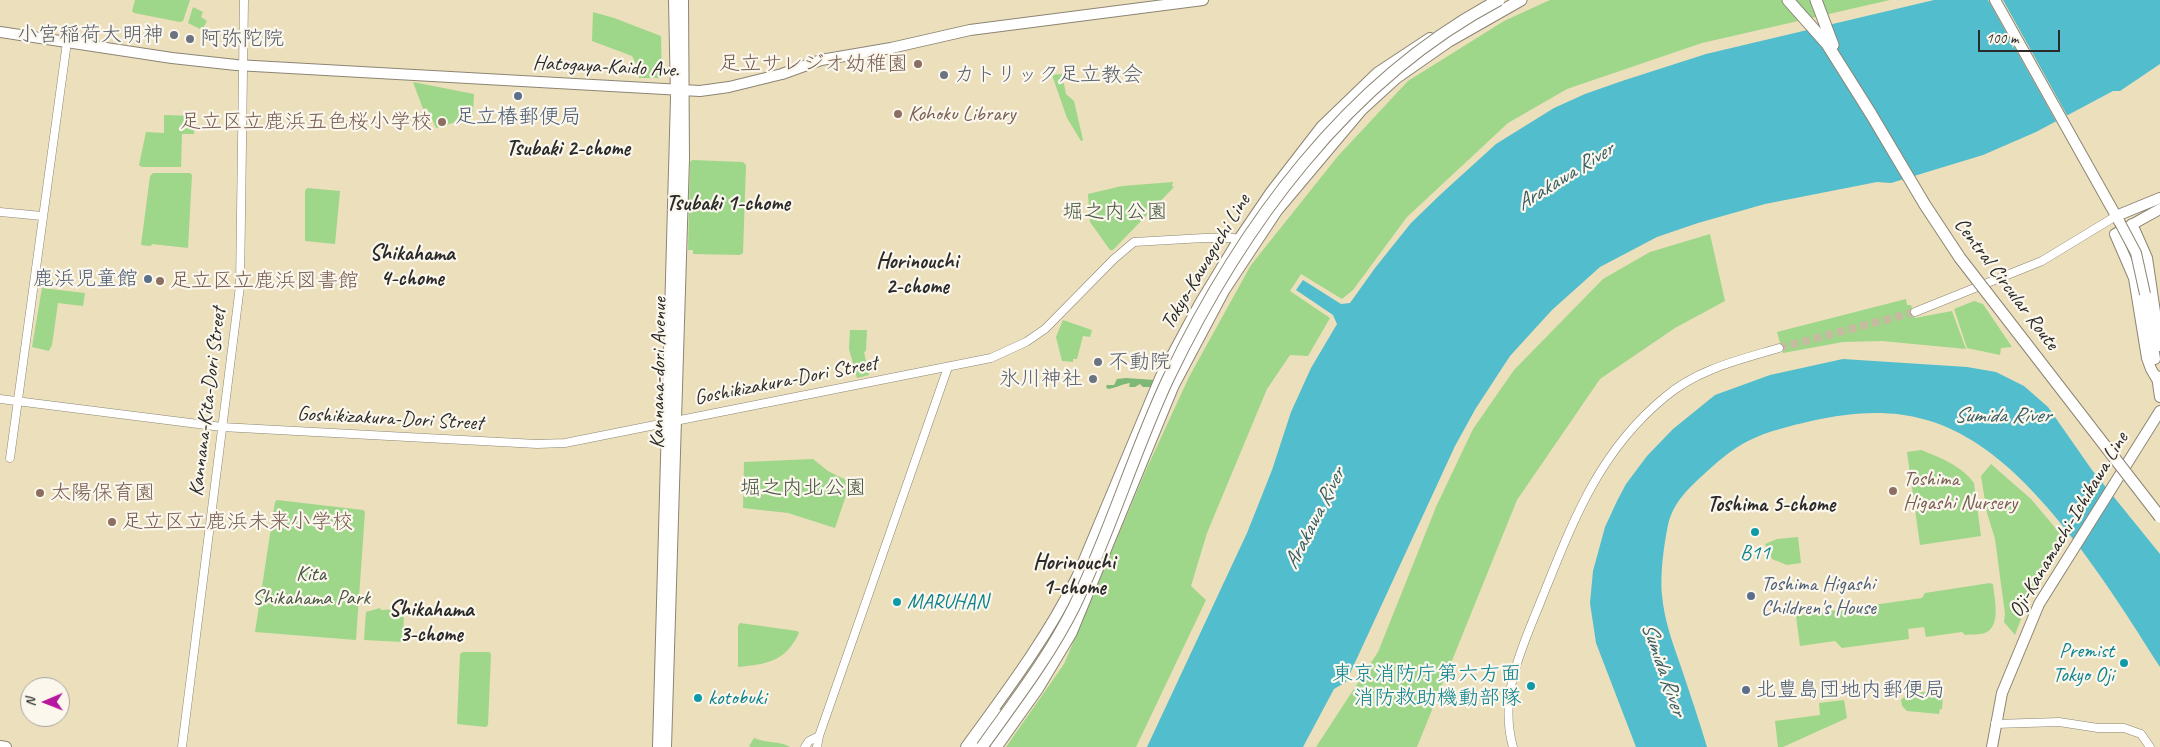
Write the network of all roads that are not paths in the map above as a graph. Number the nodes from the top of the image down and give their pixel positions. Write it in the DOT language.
graph roads {
  1 [pos="244,0"];
  2 [pos="674,0"];
  3 [pos="683,0"];
  4 [pos="1203,0"];
  5 [pos="1494,0"];
  6 [pos="1499,0"];
  7 [pos="1512,0"];
  8 [pos="1521,0"];
  9 [pos="1788,0"];
  10 [pos="1799,0"];
  11 [pos="1818,0"];
  12 [pos="1996,0"];
  13 [pos="0,32"];
  14 [pos="67,42"];
  15 [pos="244,65"];
  16 [pos="681,90"];
  17 [pos="1873,114"];
  18 [pos="2160,198"];
  19 [pos="2160,209"];
  20 [pos="0,212"];
  21 [pos="42,216"];
  22 [pos="2116,216"];
  23 [pos="2132,224"];
  24 [pos="1239,239"];
  25 [pos="1250,244"];
  26 [pos="1915,312"];
  27 [pos="2160,346"];
  28 [pos="1779,348"];
  29 [pos="948,367"];
  30 [pos="2159,377"];
  31 [pos="2160,397"];
  32 [pos="0,399"];
  33 [pos="18,402"];
  34 [pos="2160,411"];
  35 [pos="671,422"];
  36 [pos="222,428"];
  37 [pos="10,458"];
  38 [pos="2160,513"];
  39 [pos="2160,517"];
  40 [pos="1063,628"];
  41 [pos="1995,724"];
  42 [pos="819,736"];
  43 [pos="0,746"];
  44 [pos="6,747"];
  45 [pos="182,747"];
  46 [pos="658,747"];
  47 [pos="666,747"];
  48 [pos="805,747"];
  49 [pos="817,747"];
  50 [pos="966,747"];
  51 [pos="974,747"];
  52 [pos="982,747"];
  53 [pos="993,747"];
  54 [pos="1513,747"];
  55 [pos="1992,747"];
  56 [pos="2150,747"];
  1 -- 15 [label="street, Kannana-Kita-Dori Street"];
  2 -- 16 [label="main road, Kannana-dori Avenue"];
  3 -- 16 [label="main road, Kannana-dori Avenue"];
  4 -- 16 [label="main road, Hatogaya-Kaido Ave."];
  5 -- 24 [label="main road, Tokyo-Kawaguchi Line"];
  6 -- 40 [label="highway, bridge"];
  7 -- 25 [label="main road, Tokyo-Kawaguchi Line"];
  8 -- 53 [label="highway"];
  9 -- 17 [label="highway"];
  10 -- 17 [label="highway, Central Circular Route"];
  11 -- 17 [label="highway, Central Circular Route"];
  12 -- 22 [label="main road"];
  13 -- 14 [label="main road, Hatogaya-Kaido Ave."];
  14 -- 15 [label="main road, Hatogaya-Kaido Ave."];
  14 -- 21 [label="street"];
  15 -- 16 [label="main road, Hatogaya-Kaido Ave."];
  15 -- 36 [label="street, Kannana-Kita-Dori Street"];
  16 -- 35 [label="main road, Kannana-dori Avenue"];
  17 -- 38 [label="highway, Central Circular Route, bridge"];
  17 -- 39 [label="highway, Central Circular Route, bridge"];
  18 -- 22 [label="main road"];
  19 -- 23 [label="main road"];
  20 -- 21 [label="street"];
  21 -- 33 [label="street"];
  22 -- 26 [label="street"];
  22 -- 30 [label="main road, bridge"];
  23 -- 27 [label="main road"];
  23 -- 30 [label="main road"];
  24 -- 25 [label="street"];
  24 -- 29 [label="street, Goshikizakura-Dori Street"];
  24 -- 50 [label="main road, Tokyo-Kawaguchi Line"];
  25 -- 53 [label="main road, Tokyo-Kawaguchi Line"];
  28 -- 54 [label="street"];
  29 -- 35 [label="street, Goshikizakura-Dori Street"];
  29 -- 42 [label="street"];
  30 -- 31 [label="main road"];
  32 -- 33 [label="street, Goshikizakura-Dori Street"];
  33 -- 36 [label="street, Goshikizakura-Dori Street"];
  33 -- 37 [label="street"];
  34 -- 41 [label="main road, Oji-Kanamachi-Ichikawa Line"];
  35 -- 36 [label="street, Goshikizakura-Dori Street"];
  35 -- 46 [label="main road, Kannana-dori Avenue"];
  35 -- 47 [label="main road, Kannana-dori Avenue"];
  36 -- 45 [label="street, Kannana-Kita-Dori Street"];
  40 -- 51 [label="highway, bridge"];
  40 -- 52 [label="highway, bridge"];
  41 -- 55 [label="main road, Oji-Kanamachi-Ichikawa Line"];
  41 -- 56 [label="street"];
  42 -- 48 [label="street"];
  42 -- 49 [label="street"];
  43 -- 44 [label="main road"];
}
